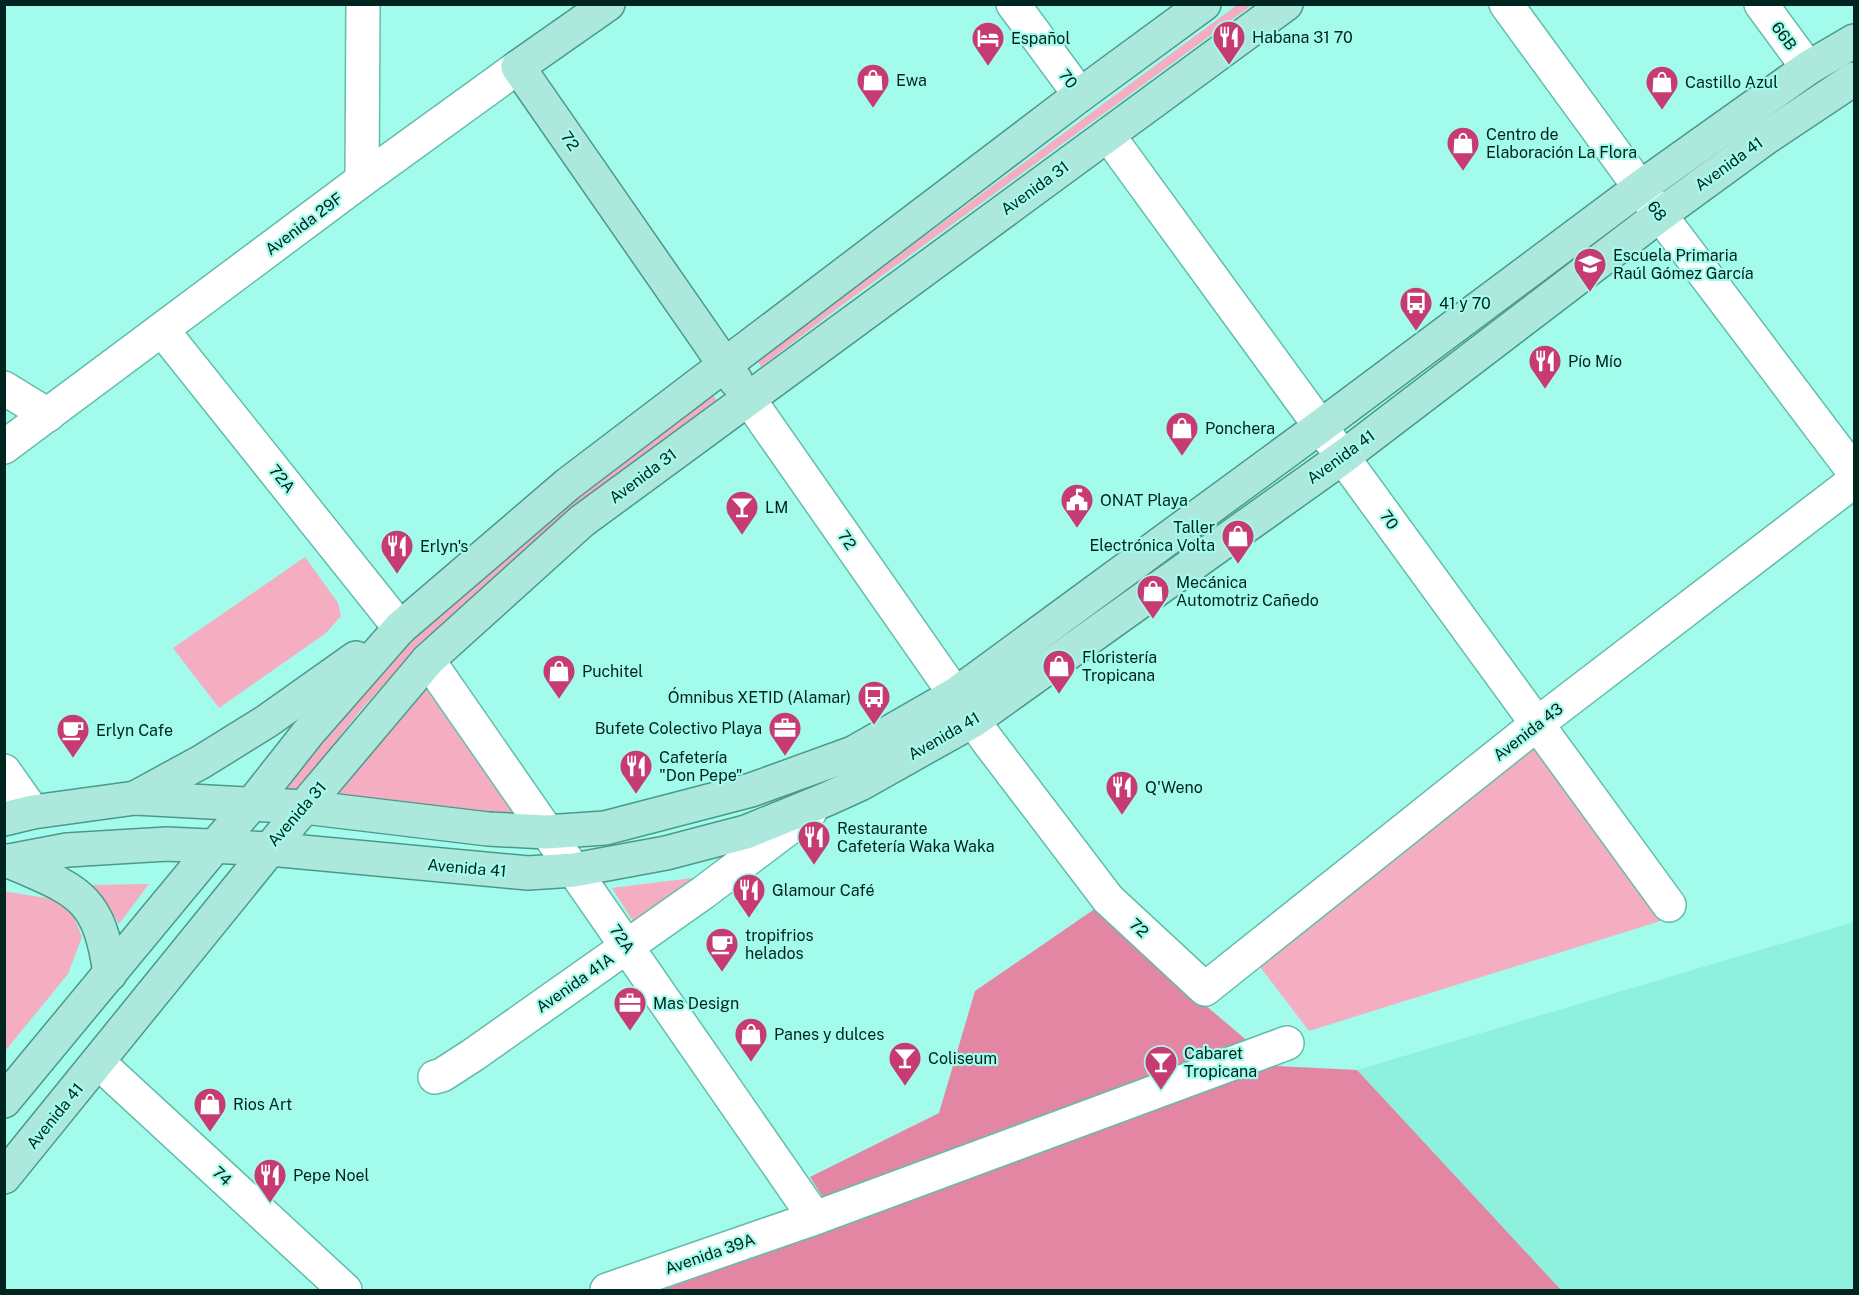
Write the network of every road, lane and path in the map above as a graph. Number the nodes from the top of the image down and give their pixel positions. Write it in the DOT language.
graph roads {
  1 [pos="363,4"];
  2 [pos="608,4"];
  3 [pos="1013,4"];
  4 [pos="1204,4"];
  5 [pos="1286,4"];
  6 [pos="1506,4"];
  7 [pos="1761,4"];
  8 [pos="1854,41"];
  9 [pos="518,68"];
  10 [pos="1808,68"];
  11 [pos="1854,79"];
  12 [pos="1080,95"];
  13 [pos="1108,135"];
  14 [pos="362,180"];
  15 [pos="1641,187"];
  16 [pos="1660,215"];
  17 [pos="163,331"];
  18 [pos="724,363"];
  19 [pos="4,388"];
  20 [pos="748,398"];
  21 [pos="48,415"];
  22 [pos="1321,426"];
  23 [pos="4,447"];
  24 [pos="1343,457"];
  25 [pos="1854,472"];
  26 [pos="1854,481"];
  27 [pos="400,628"];
  28 [pos="429,660"];
  29 [pos="965,707"];
  30 [pos="1538,724"];
  31 [pos="4,771"];
  32 [pos="135,798"];
  33 [pos="827,799"];
  34 [pos="252,804"];
  35 [pos="304,807"];
  36 [pos="19,815"];
  37 [pos="546,832"];
  38 [pos="215,846"];
  39 [pos="270,849"];
  40 [pos="7,861"];
  41 [pos="574,870"];
  42 [pos="1669,905"];
  43 [pos="627,946"];
  44 [pos="110,974"];
  45 [pos="1205,989"];
  46 [pos="1287,1043"];
  47 [pos="98,1062"];
  48 [pos="435,1077"];
  49 [pos="4,1101"];
  50 [pos="4,1177"];
  51 [pos="814,1218"];
  52 [pos="345,1290"];
  53 [pos="607,1290"];
  1 -- 14 [label="street"];
  2 -- 9 [label="main road, Avenida 29F"];
  3 -- 12 [label="street, 70"];
  4 -- 12 [label="main road"];
  5 -- 13 [label="main road, Avenida 31"];
  6 -- 15 [label="street, 68"];
  7 -- 10 [label="street, 66B"];
  8 -- 10 [label="main road, Avenida 41"];
  9 -- 14 [label="street, Avenida 29F"];
  9 -- 18 [label="main road, 72"];
  10 -- 15 [label="main road, Avenida 41"];
  11 -- 16 [label="main road, Avenida 41"];
  12 -- 18 [label="main road"];
  13 -- 20 [label="main road, Avenida 31"];
  13 -- 22 [label="street, 70"];
  14 -- 17 [label="street, Avenida 29F"];
  15 -- 16 [label="street, 68"];
  15 -- 22 [label="main road, Avenida 41"];
  16 -- 24 [label="main road, Avenida 41"];
  16 -- 25 [label="street, 68"];
  17 -- 21 [label="street, Avenida 29F"];
  17 -- 27 [label="street, 72A"];
  18 -- 20 [label="main road, 72"];
  18 -- 27 [label="main road"];
  19 -- 21 [label="street"];
  20 -- 28 [label="main road, Avenida 31"];
  20 -- 29 [label="street, 72"];
  21 -- 23 [label="street, Avenida 29F"];
  22 -- 24 [label="street, 70"];
  22 -- 29 [label="main road, Avenida 41"];
  24 -- 29 [label="main road, Avenida 41"];
  24 -- 30 [label="street, 70"];
  26 -- 30 [label="street, Avenida 43"];
  27 -- 32 [label="main road"];
  27 -- 34 [label="main road"];
  28 -- 35 [label="main road, Avenida 31"];
  28 -- 37 [label="street, 72A"];
  29 -- 33 [label="main road, Avenida 41"];
  29 -- 37 [label="main road, Avenida 41"];
  29 -- 45 [label="street, 72"];
  30 -- 42 [label="street, 70"];
  30 -- 45 [label="street, Avenida 43"];
  31 -- 36 [label="street"];
  32 -- 34 [label="main road"];
  32 -- 36 [label="main road"];
  33 -- 41 [label="main road, Avenida 41"];
  33 -- 43 [label="street, Avenida 41A"];
  34 -- 35 [label="main road, Avenida 41"];
  34 -- 38 [label="main road"];
  35 -- 37 [label="main road, Avenida 41"];
  35 -- 39 [label="main road, Avenida 31"];
  37 -- 41 [label="street, 72A"];
  38 -- 39 [label="main road, Avenida 31"];
  38 -- 40 [label="main road, Avenida 31"];
  38 -- 44 [label="main road"];
  39 -- 41 [label="main road, Avenida 41"];
  39 -- 47 [label="main road, Avenida 41"];
  40 -- 44 [label="main road"];
  41 -- 43 [label="street, 72A"];
  43 -- 48 [label="street, Avenida 41A"];
  43 -- 51 [label="street, 72A"];
  44 -- 49 [label="main road"];
  46 -- 51 [label="street, Avenida 39A"];
  47 -- 50 [label="main road, Avenida 41"];
  47 -- 52 [label="street, 74"];
  51 -- 53 [label="street, Avenida 39A"];
}
